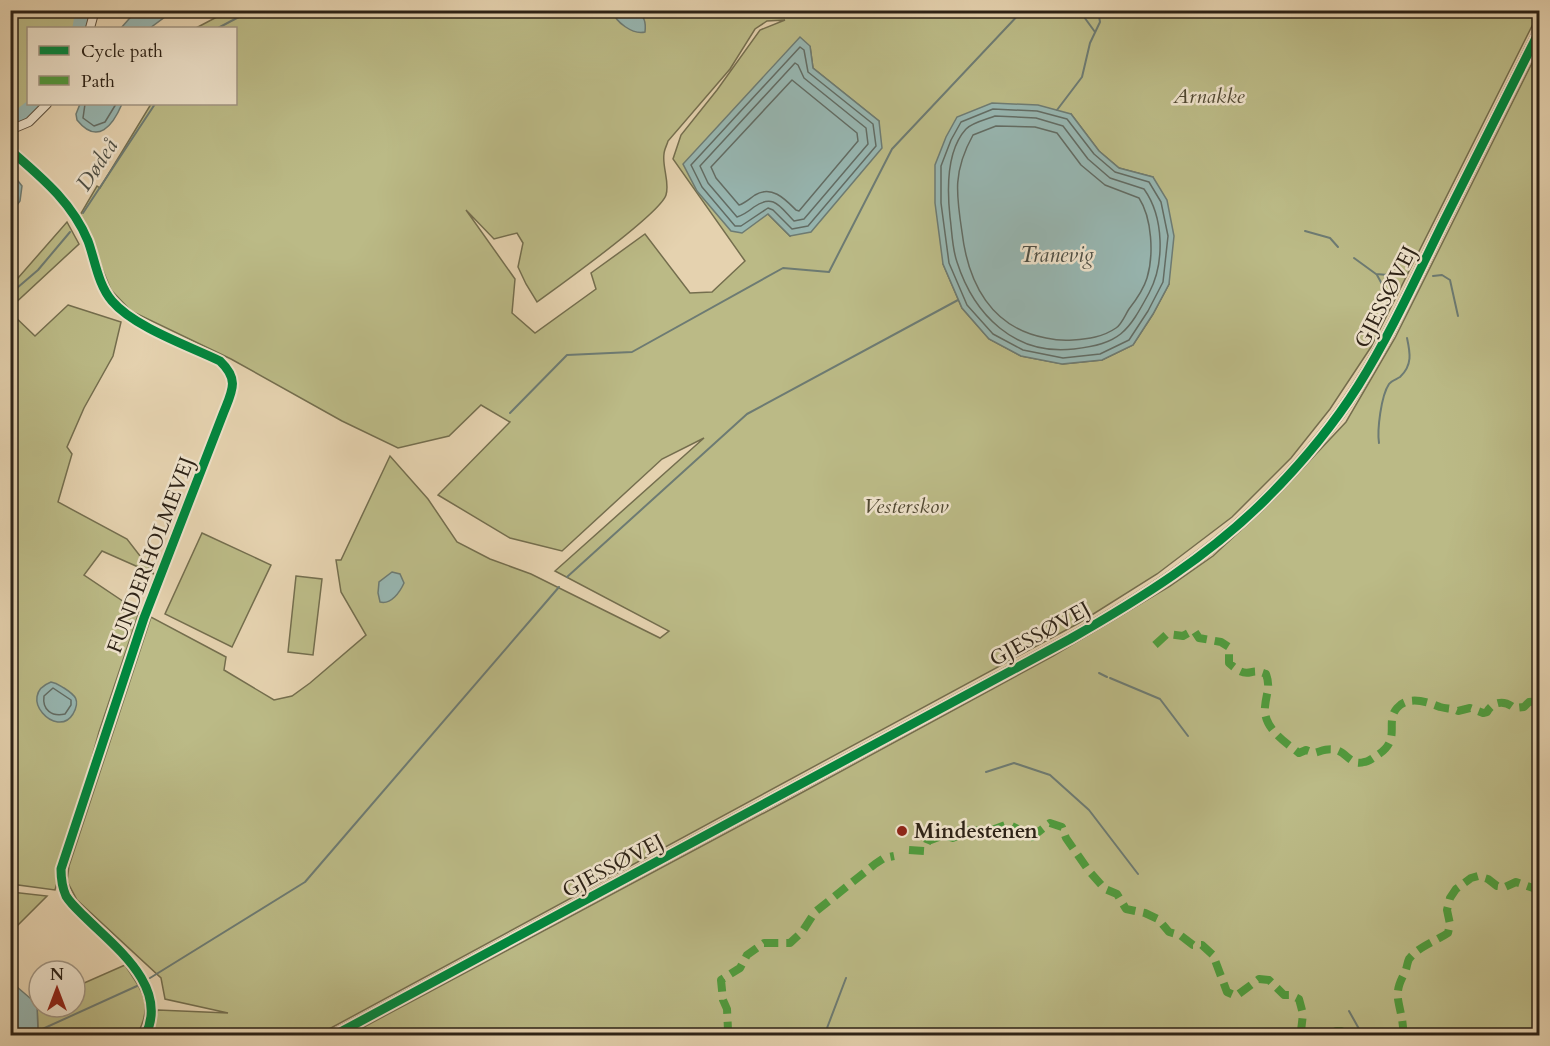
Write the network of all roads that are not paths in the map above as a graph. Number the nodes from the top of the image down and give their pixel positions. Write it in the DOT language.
graph roads {
  1 [pos="93,10"];
  2 [pos="90,27"];
  3 [pos="1539,30"];
  4 [pos="46,105"];
  5 [pos="10,130"];
  6 [pos="10,150"];
  7 [pos="145,1035"];
  8 [pos="333,1035"];
  1 -- 2 [label="street"];
  3 -- 8 [label="street, GJESSØVEJ"];
  4 -- 5 [label="street"];
  6 -- 7 [label="street, FUNDERHOLMEVEJ"];
}
